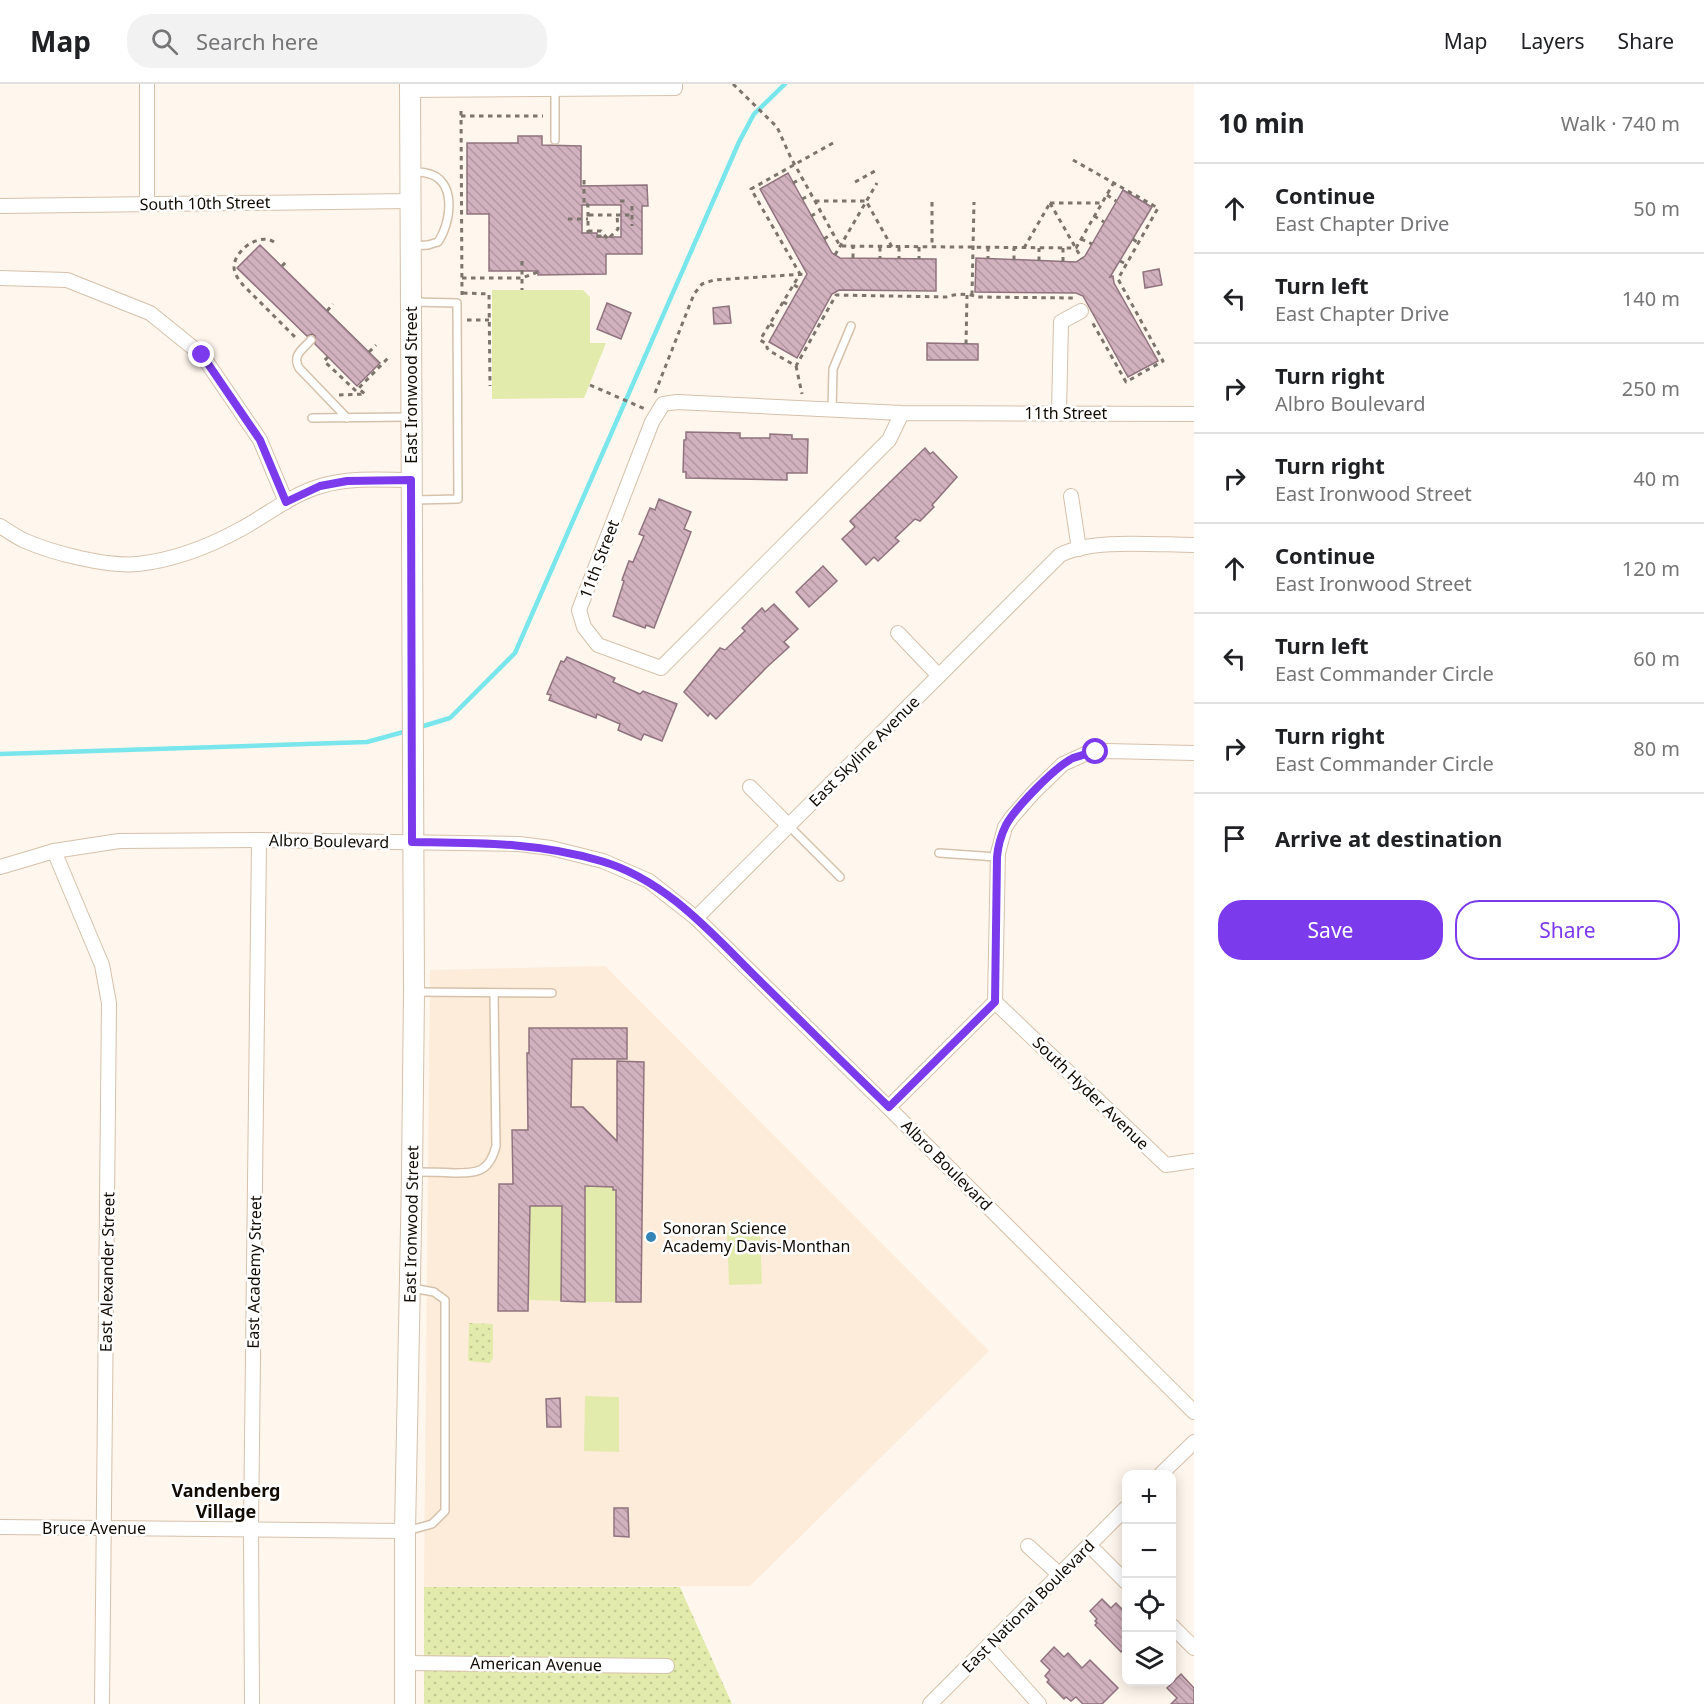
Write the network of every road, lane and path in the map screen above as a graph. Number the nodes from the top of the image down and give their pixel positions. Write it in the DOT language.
graph roads {
  1 [pos="147,84"];
  2 [pos="733,84"];
  3 [pos="675,86"];
  4 [pos="410,87"];
  5 [pos="449,87"];
  6 [pos="555,89"];
  7 [pos="461,111"];
  8 [pos="461,116"];
  9 [pos="543,116"];
  10 [pos="555,140"];
  11 [pos="832,143"];
  12 [pos="1073,160"];
  13 [pos="795,165"];
  14 [pos="875,171"];
  15 [pos="409,172"];
  16 [pos="802,178"];
  17 [pos="585,180"];
  18 [pos="855,182"];
  19 [pos="793,183"];
  20 [pos="877,183"];
  21 [pos="1113,184"];
  22 [pos="584,195"];
  23 [pos="592,195"];
  24 [pos="811,195"];
  25 [pos="1107,195"];
  26 [pos="802,199"];
  27 [pos="409,201"];
  28 [pos="620,201"];
  29 [pos="627,201"];
  30 [pos="814,201"];
  31 [pos="866,201"];
  32 [pos="1116,201"];
  33 [pos="932,202"];
  34 [pos="974,202"];
  35 [pos="1050,203"];
  36 [pos="1102,203"];
  37 [pos="147,204"];
  38 [pos="0,206"];
  39 [pos="632,206"];
  40 [pos="820,211"];
  41 [pos="774,214"];
  42 [pos="617,215"];
  43 [pos="632,215"];
  44 [pos="1147,215"];
  45 [pos="811,216"];
  46 [pos="1094,216"];
  47 [pos="588,217"];
  48 [pos="768,217"];
  49 [pos="1152,218"];
  50 [pos="568,219"];
  51 [pos="1104,222"];
  52 [pos="632,226"];
  53 [pos="783,231"];
  54 [pos="832,234"];
  55 [pos="778,235"];
  56 [pos="597,236"];
  57 [pos="608,237"];
  58 [pos="824,239"];
  59 [pos="1081,239"];
  60 [pos="1133,239"];
  61 [pos="274,242"];
  62 [pos="1138,243"];
  63 [pos="1092,244"];
  64 [pos="410,246"];
  65 [pos="840,246"];
  66 [pos="853,246"];
  67 [pos="880,247"];
  68 [pos="892,247"];
  69 [pos="899,247"];
  70 [pos="919,247"];
  71 [pos="932,247"];
  72 [pos="973,247"];
  73 [pos="988,247"];
  74 [pos="1014,248"];
  75 [pos="1024,248"];
  76 [pos="1039,248"];
  77 [pos="1063,248"];
  78 [pos="1076,248"];
  79 [pos="835,255"];
  80 [pos="797,256"];
  81 [pos="853,258"];
  82 [pos="880,258"];
  83 [pos="792,259"];
  84 [pos="899,259"];
  85 [pos="919,259"];
  86 [pos="988,259"];
  87 [pos="1082,259"];
  88 [pos="288,260"];
  89 [pos="1014,260"];
  90 [pos="522,261"];
  91 [pos="1039,261"];
  92 [pos="1120,261"];
  93 [pos="1063,262"];
  94 [pos="1126,264"];
  95 [pos="282,266"];
  96 [pos="505,271"];
  97 [pos="538,272"];
  98 [pos="805,273"];
  99 [pos="800,274"];
  100 [pos="0,278"];
  101 [pos="462,278"];
  102 [pos="505,278"];
  103 [pos="522,278"];
  104 [pos="794,285"];
  105 [pos="799,288"];
  106 [pos="522,290"];
  107 [pos="852,290"];
  108 [pos="879,291"];
  109 [pos="899,291"];
  110 [pos="919,291"];
  111 [pos="1014,293"];
  112 [pos="1062,293"];
  113 [pos="967,295"];
  114 [pos="972,295"];
  115 [pos="852,296"];
  116 [pos="879,296"];
  117 [pos="899,297"];
  118 [pos="919,297"];
  119 [pos="1014,298"];
  120 [pos="1062,298"];
  121 [pos="1130,299"];
  122 [pos="410,302"];
  123 [pos="783,302"];
  124 [pos="1124,302"];
  125 [pos="333,303"];
  126 [pos="789,305"];
  127 [pos="1082,308"];
  128 [pos="327,310"];
  129 [pos="457,320"];
  130 [pos="489,320"];
  131 [pos="1096,320"];
  132 [pos="1092,322"];
  133 [pos="1142,322"];
  134 [pos="770,324"];
  135 [pos="1137,325"];
  136 [pos="851,326"];
  137 [pos="777,328"];
  138 [pos="311,340"];
  139 [pos="966,344"];
  140 [pos="376,345"];
  141 [pos="304,347"];
  142 [pos="369,352"];
  143 [pos="328,357"];
  144 [pos="389,357"];
  145 [pos="796,366"];
  146 [pos="490,386"];
  147 [pos="590,386"];
  148 [pos="358,388"];
  149 [pos="325,395"];
  150 [pos="651,401"];
  151 [pos="805,409"];
  152 [pos="648,410"];
  153 [pos="832,410"];
  154 [pos="1059,412"];
  155 [pos="902,413"];
  156 [pos="1194,414"];
  157 [pos="411,417"];
  158 [pos="312,418"];
  159 [pos="347,418"];
  160 [pos="411,480"];
  161 [pos="1071,496"];
  162 [pos="411,500"];
  163 [pos="286,502"];
  164 [pos="0,526"];
  165 [pos="1194,545"];
  166 [pos="1079,549"];
  167 [pos="898,633"];
  168 [pos="939,676"];
  169 [pos="1194,753"];
  170 [pos="750,787"];
  171 [pos="789,826"];
  172 [pos="259,840"];
  173 [pos="412,842"];
  174 [pos="54,851"];
  175 [pos="939,853"];
  176 [pos="997,857"];
  177 [pos="0,867"];
  178 [pos="840,877"];
  179 [pos="696,918"];
  180 [pos="414,992"];
  181 [pos="552,993"];
  182 [pos="494,994"];
  183 [pos="995,1002"];
  184 [pos="889,1107"];
  185 [pos="1194,1161"];
  186 [pos="412,1172"];
  187 [pos="410,1287"];
  188 [pos="1194,1412"];
  189 [pos="1194,1442"];
  190 [pos="1165,1470"];
  191 [pos="1122,1512"];
  192 [pos="0,1527"];
  193 [pos="105,1528"];
  194 [pos="251,1528"];
  195 [pos="405,1532"];
  196 [pos="1089,1545"];
  197 [pos="1028,1546"];
  198 [pos="1060,1575"];
  199 [pos="1122,1578"];
  200 [pos="1176,1630"];
  201 [pos="988,1647"];
  202 [pos="1194,1648"];
  203 [pos="405,1663"];
  204 [pos="667,1666"];
  205 [pos="102,1704"];
  206 [pos="252,1704"];
  207 [pos="405,1704"];
  208 [pos="930,1704"];
  209 [pos="1039,1704"];
  1 -- 37 [label="street"];
  2 -- 13 [label="path"];
  3 -- 6 [label="street"];
  4 -- 5 [label="street"];
  4 -- 15 [label="street, East Ironwood Street"];
  5 -- 6 [label="street"];
  6 -- 10 [label="lane"];
  7 -- 8 [label="path"];
  8 -- 9 [label="path"];
  8 -- 101 [label="path"];
  11 -- 13 [label="path"];
  12 -- 49 [label="path"];
  13 -- 16 [label="path"];
  13 -- 48 [label="path"];
  14 -- 18 [label="path"];
  15 -- 27 [label="street, East Ironwood Street"];
  15 -- 64 [label="lane"];
  16 -- 19 [label="path"];
  16 -- 24 [label="path"];
  17 -- 22 [label="path"];
  20 -- 31 [label="path"];
  21 -- 25 [label="path"];
  22 -- 23 [label="path"];
  22 -- 47 [label="path"];
  24 -- 26 [label="path"];
  24 -- 30 [label="path"];
  25 -- 32 [label="path"];
  25 -- 36 [label="path"];
  27 -- 37 [label="street, South 10th Street"];
  27 -- 64 [label="street, East Ironwood Street"];
  28 -- 29 [label="path"];
  30 -- 31 [label="path"];
  30 -- 40 [label="path"];
  31 -- 65 [label="path"];
  31 -- 68 [label="path"];
  33 -- 71 [label="path"];
  34 -- 72 [label="path"];
  35 -- 36 [label="path"];
  35 -- 75 [label="path"];
  35 -- 78 [label="path"];
  36 -- 46 [label="path"];
  37 -- 38 [label="street, South 10th Street"];
  39 -- 43 [label="path"];
  40 -- 45 [label="path"];
  40 -- 54 [label="path"];
  41 -- 48 [label="path"];
  42 -- 43 [label="path"];
  42 -- 47 [label="path"];
  42 -- 57 [label="path"];
  43 -- 52 [label="path"];
  44 -- 49 [label="path"];
  46 -- 51 [label="path"];
  46 -- 59 [label="path"];
  47 -- 50 [label="path"];
  47 -- 57 [label="path"];
  48 -- 55 [label="path"];
  49 -- 62 [label="path"];
  53 -- 55 [label="path"];
  54 -- 58 [label="path"];
  54 -- 65 [label="path"];
  55 -- 83 [label="path"];
  56 -- 57 [label="path"];
  59 -- 63 [label="path"];
  59 -- 78 [label="path"];
  60 -- 62 [label="path"];
  61 -- 141 [label="path"];
  62 -- 94 [label="path"];
  64 -- 122 [label="street, East Ironwood Street"];
  65 -- 66 [label="path"];
  65 -- 79 [label="path"];
  66 -- 67 [label="path"];
  66 -- 81 [label="path"];
  67 -- 68 [label="path"];
  67 -- 82 [label="path"];
  68 -- 69 [label="path"];
  69 -- 70 [label="path"];
  69 -- 84 [label="path"];
  70 -- 71 [label="path"];
  70 -- 85 [label="path"];
  71 -- 72 [label="path"];
  72 -- 73 [label="path"];
  72 -- 114 [label="path"];
  73 -- 74 [label="path"];
  73 -- 86 [label="path"];
  74 -- 75 [label="path"];
  74 -- 89 [label="path"];
  75 -- 76 [label="path"];
  76 -- 77 [label="path"];
  76 -- 91 [label="path"];
  77 -- 78 [label="path"];
  77 -- 93 [label="path"];
  78 -- 87 [label="path"];
  80 -- 83 [label="path"];
  83 -- 99 [label="path"];
  88 -- 95 [label="path"];
  90 -- 103 [label="path"];
  92 -- 94 [label="path"];
  94 -- 121 [label="path"];
  96 -- 102 [label="path"];
  97 -- 103 [label="path"];
  98 -- 99 [label="path"];
  99 -- 104 [label="path"];
  99 -- 150 [label="path"];
  100 -- 163 [label="street"];
  101 -- 102 [label="path"];
  101 -- 130 [label="path"];
  102 -- 103 [label="path"];
  103 -- 106 [label="path"];
  104 -- 105 [label="path"];
  104 -- 123 [label="path"];
  107 -- 115 [label="path"];
  108 -- 116 [label="path"];
  109 -- 117 [label="path"];
  110 -- 118 [label="path"];
  111 -- 119 [label="path"];
  112 -- 120 [label="path"];
  113 -- 114 [label="path"];
  113 -- 118 [label="path"];
  113 -- 139 [label="path"];
  114 -- 119 [label="path"];
  115 -- 116 [label="path"];
  115 -- 145 [label="path"];
  116 -- 117 [label="path"];
  117 -- 118 [label="path"];
  119 -- 120 [label="path"];
  120 -- 127 [label="path"];
  121 -- 124 [label="path"];
  121 -- 133 [label="path"];
  122 -- 129 [label="lane"];
  122 -- 157 [label="street, East Ironwood Street"];
  123 -- 126 [label="path"];
  123 -- 134 [label="path"];
  125 -- 128 [label="path"];
  127 -- 132 [label="path"];
  127 -- 154 [label="street"];
  129 -- 130 [label="path"];
  129 -- 162 [label="lane"];
  130 -- 146 [label="path"];
  131 -- 132 [label="path"];
  132 -- 133 [label="path"];
  133 -- 135 [label="path"];
  134 -- 137 [label="path"];
  134 -- 145 [label="path"];
  136 -- 153 [label="lane"];
  138 -- 141 [label="lane"];
  140 -- 142 [label="path"];
  141 -- 149 [label="lane"];
  143 -- 148 [label="path"];
  144 -- 148 [label="path"];
  145 -- 151 [label="path"];
  147 -- 152 [label="path"];
  148 -- 149 [label="path"];
  149 -- 159 [label="lane"];
  151 -- 153 [label="street, 11th Street"];
  151 -- 155 [label="street, 11th Street"];
  153 -- 155 [label="street, 11th Street"];
  154 -- 155 [label="street, 11th Street"];
  154 -- 156 [label="street, 11th Street"];
  157 -- 159 [label="lane"];
  157 -- 160 [label="street, East Ironwood Street"];
  158 -- 159 [label="lane"];
  160 -- 162 [label="street, East Ironwood Street"];
  160 -- 163 [label="street"];
  161 -- 166 [label="street"];
  162 -- 173 [label="street, East Ironwood Street"];
  163 -- 164 [label="street"];
  165 -- 166 [label="street, East Skyline Avenue"];
  166 -- 168 [label="street, East Skyline Avenue"];
  167 -- 168 [label="street"];
  168 -- 171 [label="street, East Skyline Avenue"];
  169 -- 176 [label="street"];
  170 -- 171 [label="street"];
  171 -- 178 [label="lane"];
  171 -- 179 [label="street, East Skyline Avenue"];
  172 -- 173 [label="street, Albro Boulevard"];
  172 -- 174 [label="street, Albro Boulevard"];
  172 -- 194 [label="street, East Academy Street"];
  173 -- 179 [label="street, Albro Boulevard"];
  173 -- 180 [label="street, East Ironwood Street"];
  174 -- 177 [label="street, Albro Boulevard"];
  174 -- 193 [label="street, East Alexander Street"];
  175 -- 176 [label="lane"];
  176 -- 183 [label="street"];
  179 -- 184 [label="street, Albro Boulevard"];
  180 -- 182 [label="lane"];
  180 -- 186 [label="street, East Ironwood Street"];
  181 -- 182 [label="lane"];
  182 -- 186 [label="lane"];
  183 -- 184 [label="street"];
  183 -- 185 [label="street, South Hyder Avenue"];
  184 -- 188 [label="street, Albro Boulevard"];
  186 -- 187 [label="street, East Ironwood Street"];
  187 -- 195 [label="street, East Ironwood Street"];
  187 -- 195 [label="lane"];
  189 -- 190 [label="street"];
  191 -- 196 [label="street, East National Boulevard"];
  192 -- 193 [label="street, Bruce Avenue"];
  193 -- 194 [label="street, Bruce Avenue"];
  193 -- 205 [label="street, East Alexander Street"];
  194 -- 195 [label="street, Bruce Avenue"];
  194 -- 206 [label="street, East Academy Street"];
  195 -- 203 [label="street, East Ironwood Street"];
  196 -- 198 [label="street, East National Boulevard"];
  196 -- 199 [label="street"];
  197 -- 198 [label="street"];
  198 -- 201 [label="street, East National Boulevard"];
  200 -- 202 [label="street"];
  201 -- 208 [label="street, East National Boulevard"];
  201 -- 209 [label="street"];
  203 -- 204 [label="street, American Avenue"];
  203 -- 207 [label="street, East Ironwood Street"];
}
